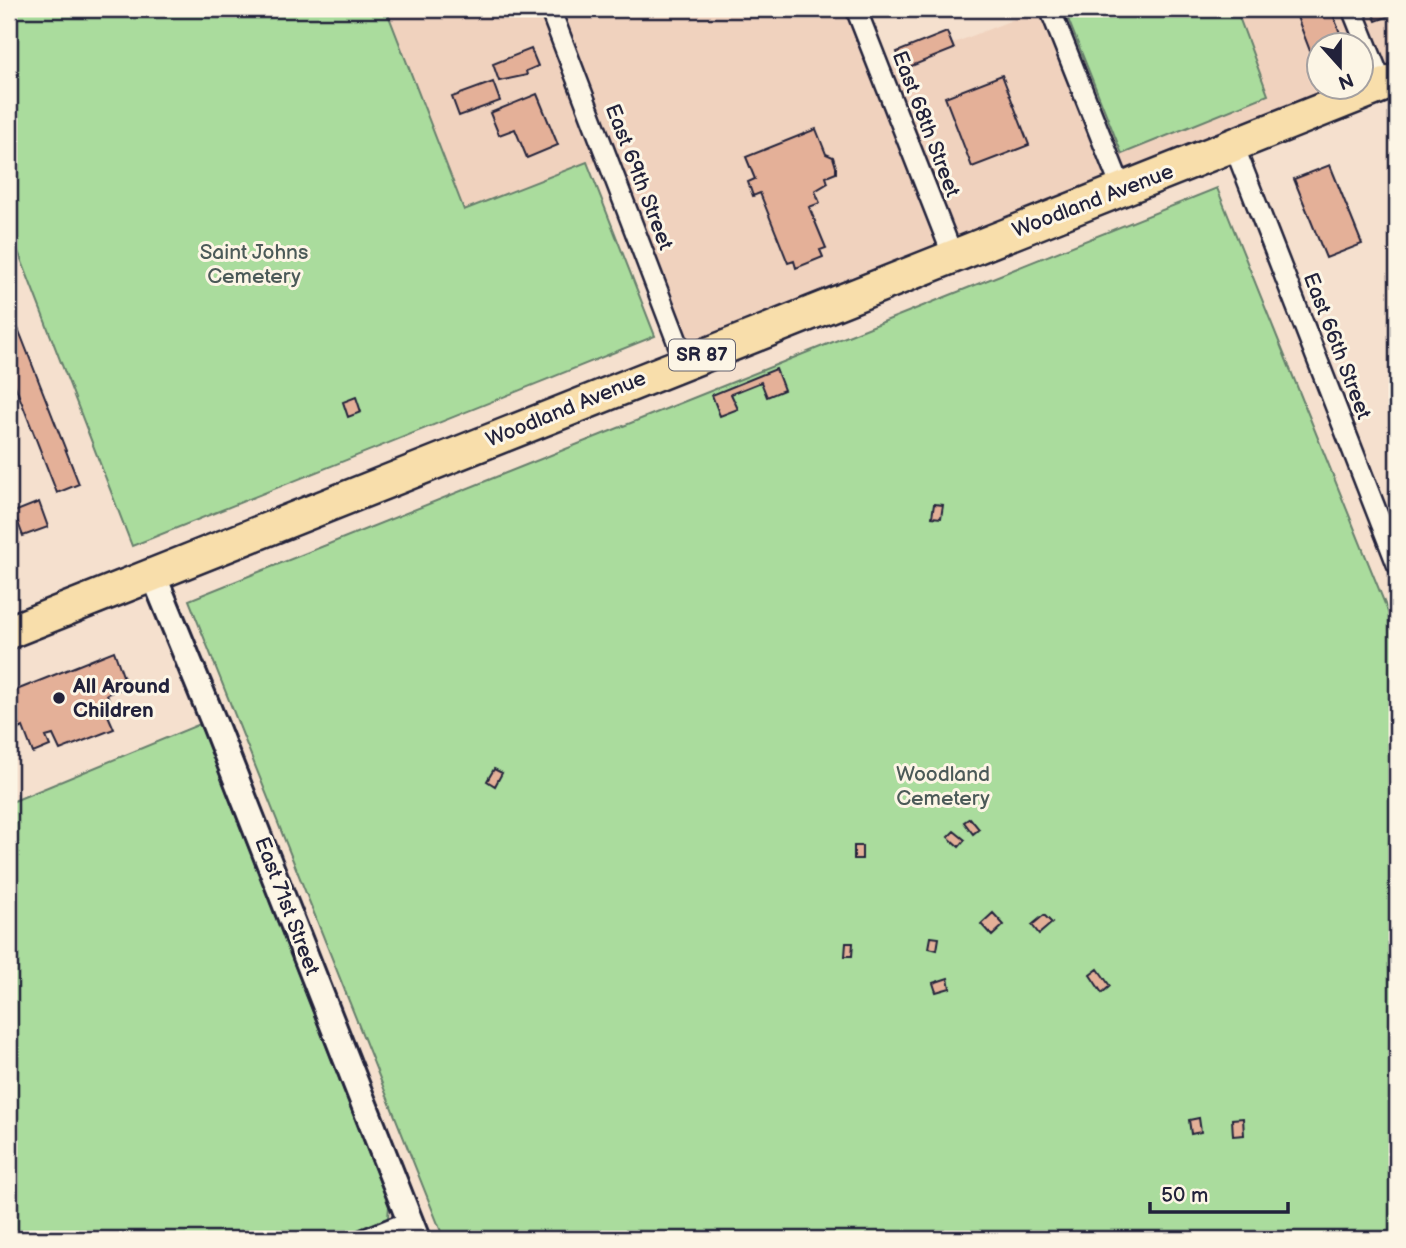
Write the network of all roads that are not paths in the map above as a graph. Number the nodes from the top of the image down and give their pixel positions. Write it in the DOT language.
graph roads {
  1 [pos="550,9"];
  2 [pos="856,9"];
  3 [pos="1050,9"];
  4 [pos="1352,9"];
  5 [pos="1390,83"];
  6 [pos="1234,146"];
  7 [pos="1122,190"];
  8 [pos="953,256"];
  9 [pos="685,362"];
  10 [pos="1397,564"];
  11 [pos="153,574"];
  12 [pos="9,632"];
  13 [pos="414,1230"];
  14 [pos="365,1239"];
  1 -- 9 [label="street, East 69th Street"];
  2 -- 8 [label="street, East 68th Street"];
  3 -- 7 [label="street"];
  4 -- 5 [label="street"];
  5 -- 6 [label="main road, Woodland Avenue / SR 87"];
  6 -- 7 [label="main road, Woodland Avenue / SR 87"];
  6 -- 10 [label="street, East 66th Street"];
  7 -- 8 [label="main road, Woodland Avenue / SR 87"];
  8 -- 9 [label="main road, Woodland Avenue / SR 87"];
  9 -- 11 [label="main road, Woodland Avenue / SR 87"];
  11 -- 12 [label="main road, Woodland Avenue / SR 87"];
  11 -- 13 [label="street, East 71st Street"];
  13 -- 14 [label="street"];
}
